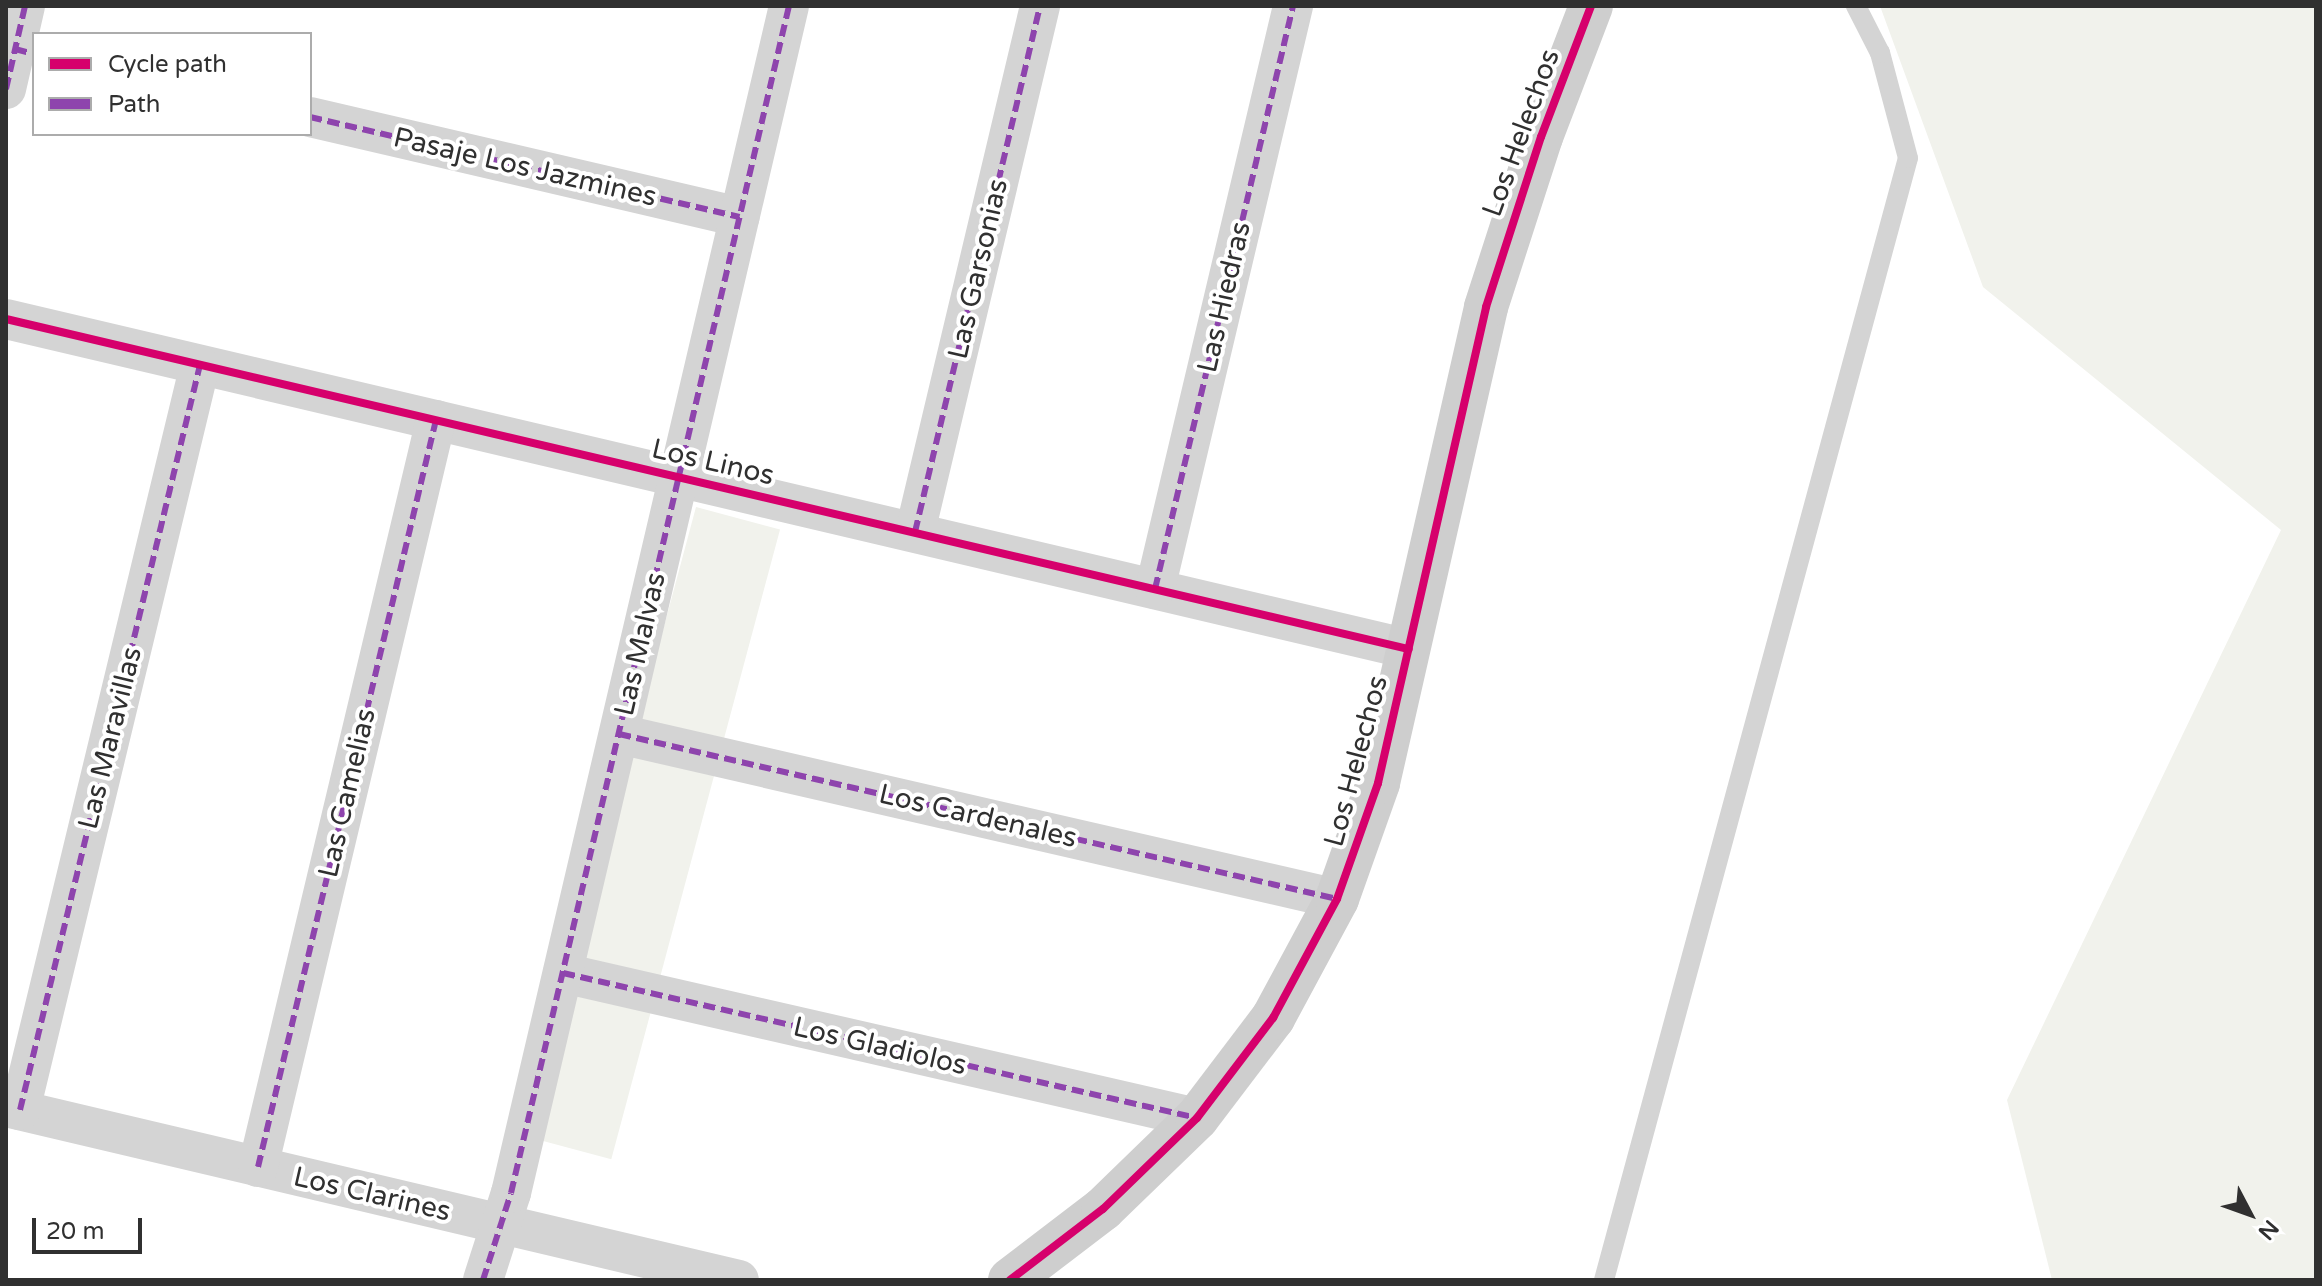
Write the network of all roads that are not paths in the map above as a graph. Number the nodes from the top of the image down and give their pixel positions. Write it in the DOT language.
graph roads {
  1 [pos="25,6"];
  2 [pos="789,6"];
  3 [pos="1040,6"];
  4 [pos="1293,6"];
  5 [pos="1591,6"];
  6 [pos="1856,6"];
  7 [pos="25,52"];
  8 [pos="6,89"];
  9 [pos="312,117"];
  10 [pos="740,217"];
  11 [pos="6,319"];
  12 [pos="200,365"];
  13 [pos="436,420"];
  14 [pos="679,477"];
  15 [pos="915,532"];
  16 [pos="1155,589"];
  17 [pos="1409,649"];
  18 [pos="619,734"];
  19 [pos="1337,899"];
  20 [pos="563,973"];
  21 [pos="13,1109"];
  22 [pos="1197,1118"];
  23 [pos="258,1167"];
  24 [pos="501,1224"];
  25 [pos="483,1280"];
  26 [pos="739,1280"];
  27 [pos="1010,1280"];
  28 [pos="1604,1280"];
  1 -- 7 [label="street"];
  2 -- 10 [label="street, Las Malvas"];
  3 -- 15 [label="street, Las Garsonias"];
  4 -- 16 [label="street, Las Hiedras"];
  5 -- 17 [label="street, Los Helechos"];
  6 -- 28 [label="lane"];
  7 -- 8 [label="street"];
  9 -- 10 [label="street, Pasaje Los Jazmines"];
  10 -- 14 [label="street, Las Malvas"];
  11 -- 12 [label="street, Los Linos"];
  12 -- 13 [label="street, Los Linos"];
  12 -- 21 [label="street, Las Maravillas"];
  13 -- 14 [label="street, Los Linos"];
  13 -- 23 [label="street, Las Camelias"];
  14 -- 15 [label="street, Los Linos"];
  14 -- 18 [label="street, Las Malvas"];
  15 -- 16 [label="street, Los Linos"];
  16 -- 17 [label="street, Los Linos"];
  17 -- 19 [label="street, Los Helechos"];
  18 -- 19 [label="street, Los Cardenales"];
  18 -- 20 [label="street, Las Malvas"];
  19 -- 22 [label="street, Los Helechos"];
  20 -- 22 [label="street, Los Gladiolos"];
  20 -- 24 [label="street, Las Malvas"];
  21 -- 23 [label="street, Los Clarines"];
  22 -- 27 [label="street, Los Helechos"];
  23 -- 24 [label="street, Los Clarines"];
  24 -- 25 [label="street, Las Malvas"];
  24 -- 26 [label="street, Los Clarines"];
}
